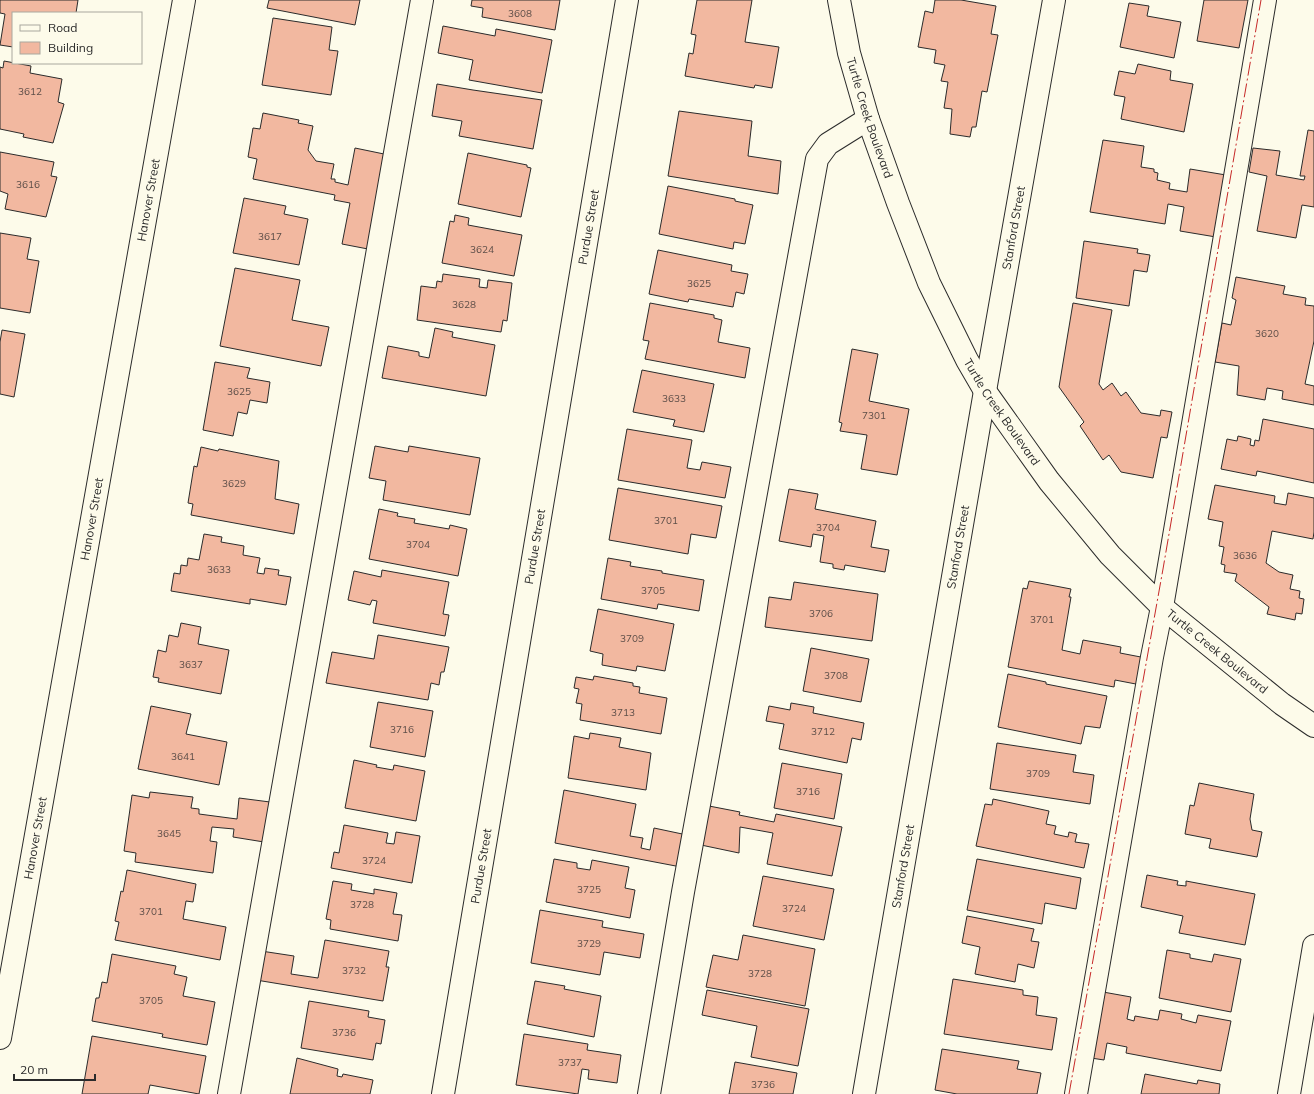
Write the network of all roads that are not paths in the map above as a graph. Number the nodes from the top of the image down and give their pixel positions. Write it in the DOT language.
graph roads {
  1 [pos="184,0"];
  2 [pos="422,0"];
  3 [pos="627,0"];
  4 [pos="838,0"];
  5 [pos="1054,0"];
  6 [pos="1265,0"];
  7 [pos="868,119"];
  8 [pos="985,390"];
  9 [pos="1162,607"];
  10 [pos="1314,726"];
  11 [pos="1314,946"];
  12 [pos="0,1038"];
  13 [pos="229,1094"];
  14 [pos="443,1094"];
  15 [pos="649,1094"];
  16 [pos="864,1094"];
  17 [pos="1076,1094"];
  18 [pos="1289,1094"];
  1 -- 12 [label="street, Hanover Street"];
  2 -- 13 [label="street"];
  3 -- 14 [label="street, Purdue Street"];
  4 -- 7 [label="street, Turtle Creek Boulevard"];
  5 -- 8 [label="street, Stanford Street"];
  6 -- 9 [label="street"];
  7 -- 8 [label="street, Turtle Creek Boulevard"];
  7 -- 15 [label="street"];
  8 -- 9 [label="street, Turtle Creek Boulevard"];
  8 -- 16 [label="street, Stanford Street"];
  9 -- 10 [label="street, Turtle Creek Boulevard"];
  9 -- 17 [label="street"];
  11 -- 18 [label="street"];
}
